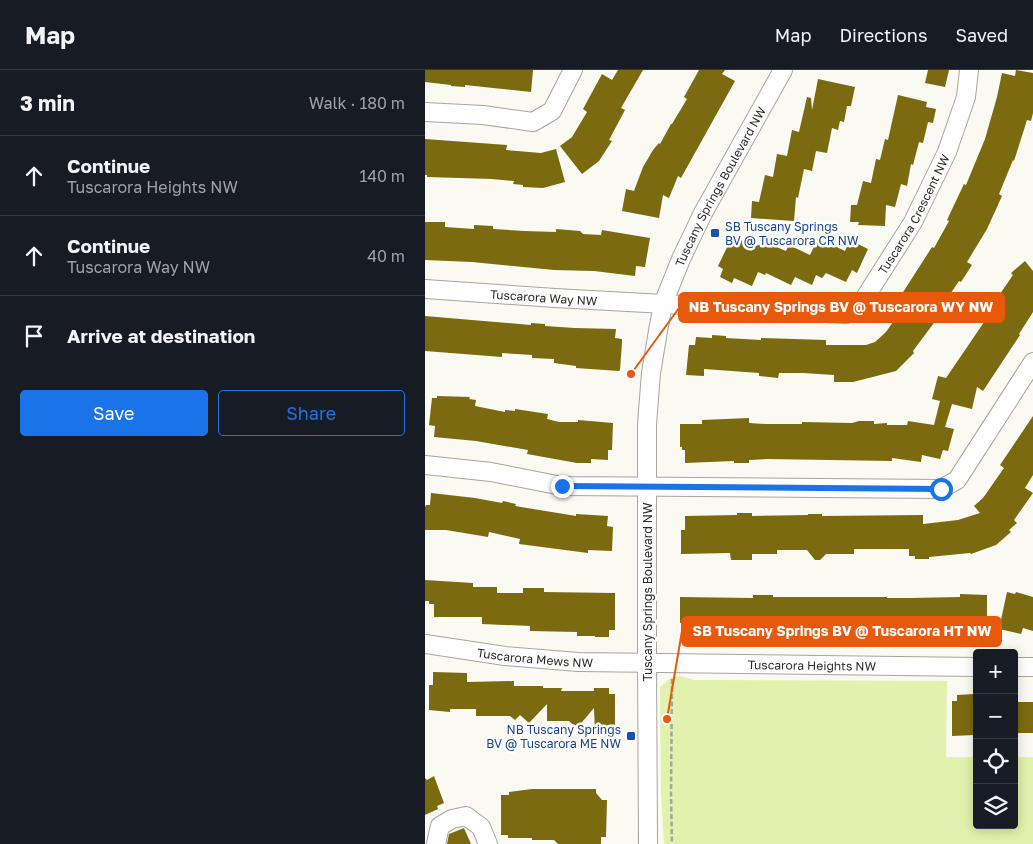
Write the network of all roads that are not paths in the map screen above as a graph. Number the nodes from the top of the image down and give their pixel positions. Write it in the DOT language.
graph roads {
  1 [pos="573,70"];
  2 [pos="783,70"];
  3 [pos="969,70"];
  4 [pos="425,112"];
  5 [pos="425,289"];
  6 [pos="663,304"];
  7 [pos="1033,362"];
  8 [pos="425,464"];
  9 [pos="646,487"];
  10 [pos="425,644"];
  11 [pos="647,662"];
  12 [pos="973,667"];
  13 [pos="1018,667"];
  14 [pos="1033,667"];
  15 [pos="436,844"];
  16 [pos="488,844"];
  17 [pos="648,844"];
  1 -- 4 [label="street"];
  2 -- 6 [label="street, Tuscany Springs Boulevard NW"];
  3 -- 6 [label="street, Tuscarora Crescent NW"];
  5 -- 6 [label="street, Tuscarora Way NW"];
  6 -- 9 [label="street, Tuscany Springs Boulevard NW"];
  7 -- 9 [label="street"];
  8 -- 9 [label="street"];
  9 -- 11 [label="street, Tuscany Springs Boulevard NW"];
  10 -- 11 [label="street, Tuscarora Mews NW"];
  11 -- 12 [label="street, Tuscarora Heights NW"];
  11 -- 17 [label="street, Tuscany Springs Boulevard NW"];
  13 -- 14 [label="street"];
  15 -- 16 [label="street"];
}
